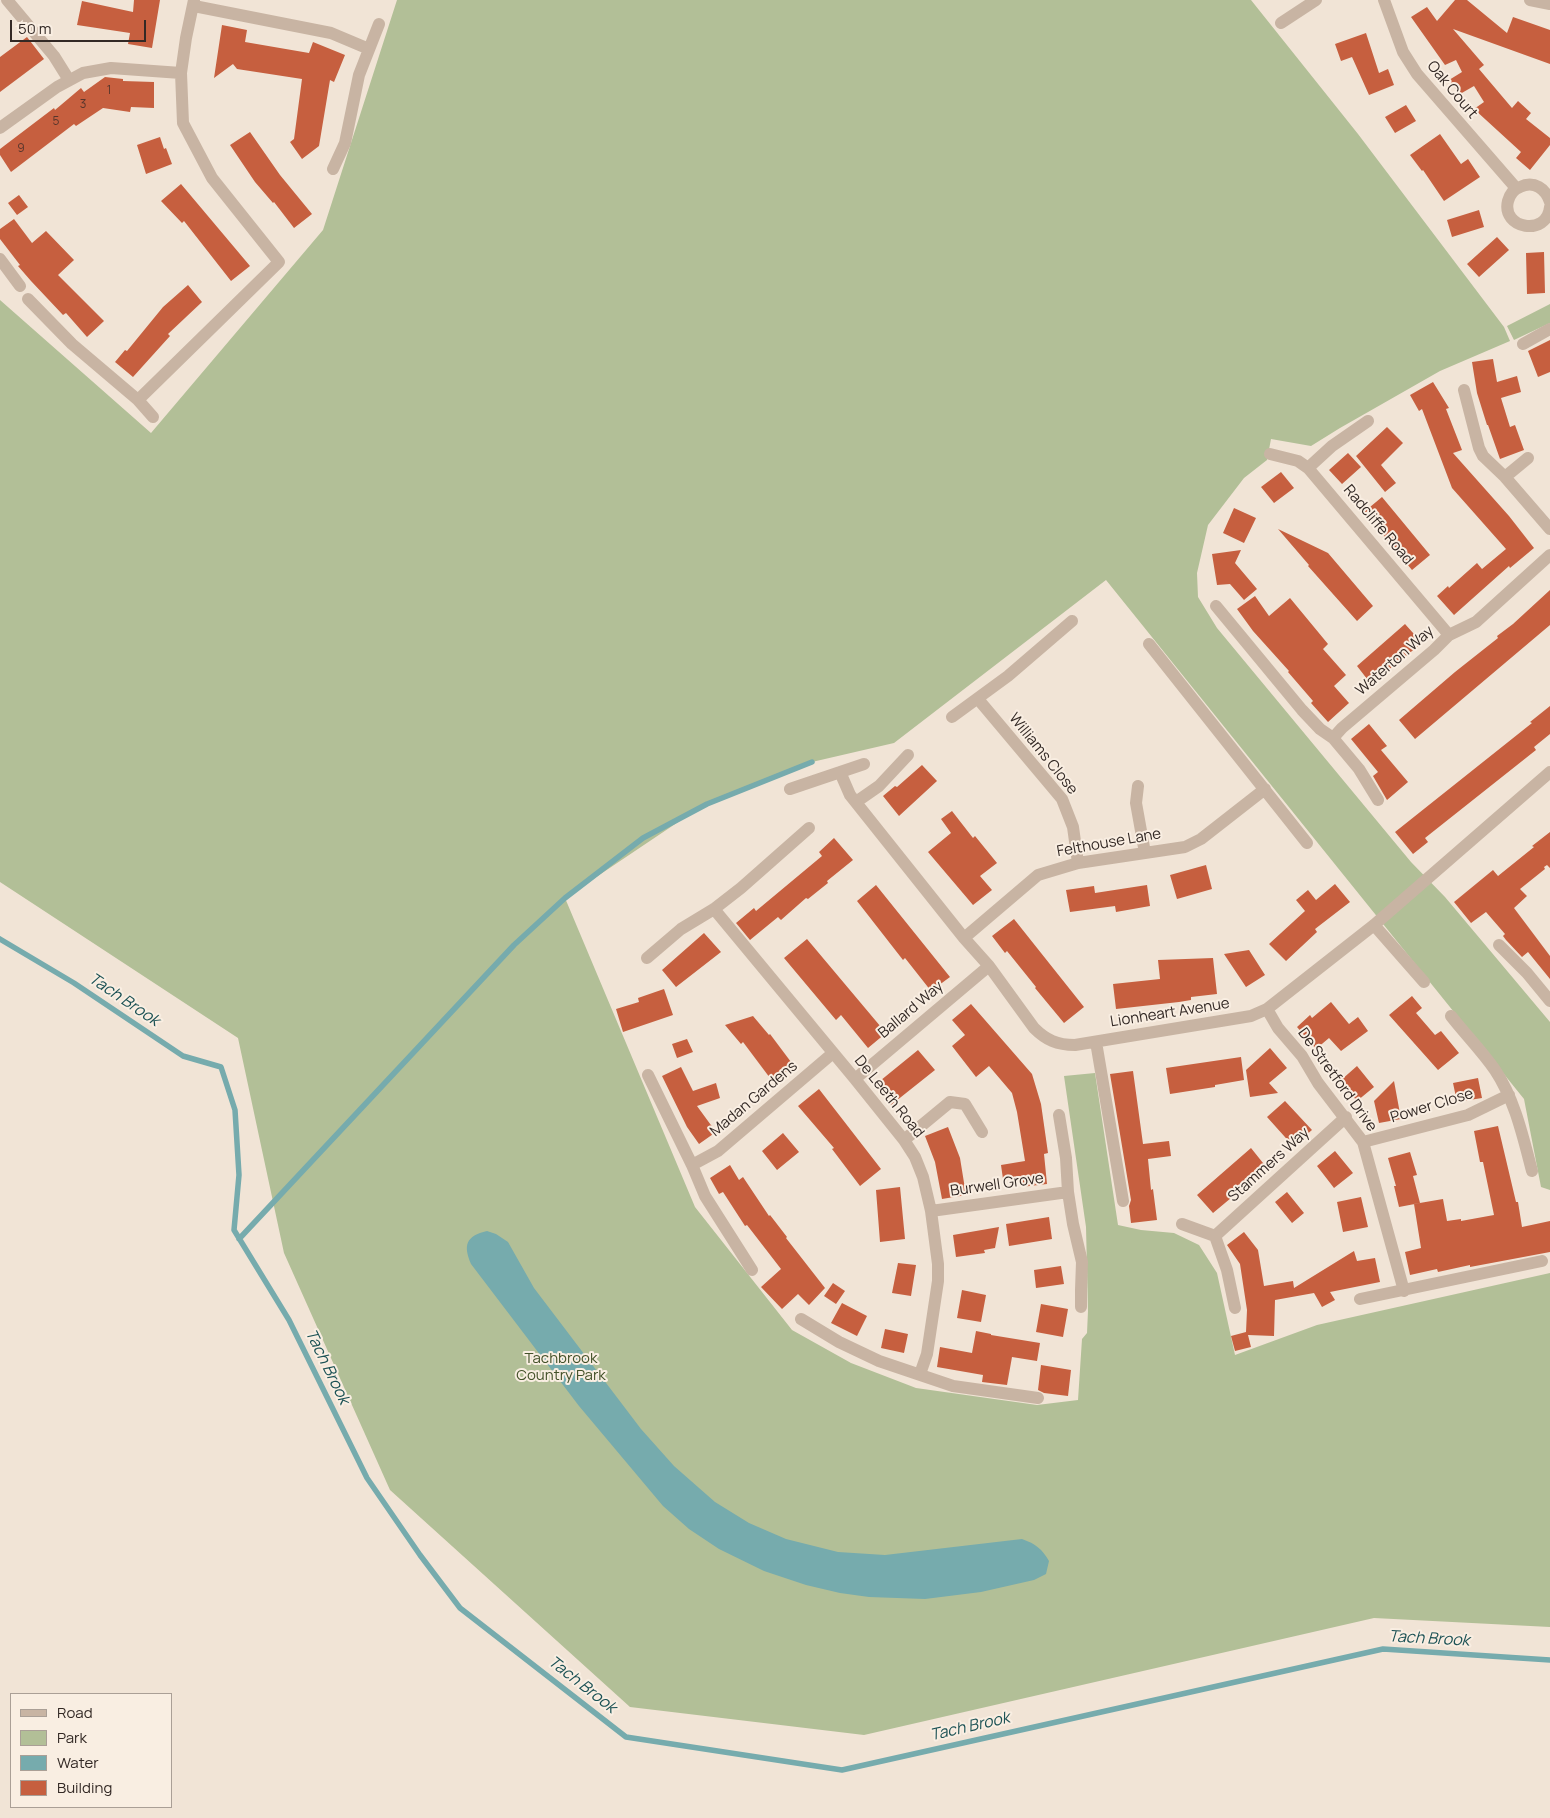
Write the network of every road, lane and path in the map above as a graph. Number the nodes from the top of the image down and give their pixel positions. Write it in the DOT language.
graph roads {
  1 [pos="7,0"];
  2 [pos="1316,0"];
  3 [pos="1384,0"];
  4 [pos="1530,0"];
  5 [pos="194,3"];
  6 [pos="1550,4"];
  7 [pos="1281,23"];
  8 [pos="379,24"];
  9 [pos="369,48"];
  10 [pos="181,73"];
  11 [pos="69,80"];
  12 [pos="0,128"];
  13 [pos="333,169"];
  14 [pos="1516,188"];
  15 [pos="1550,202"];
  16 [pos="1550,208"];
  17 [pos="0,259"];
  18 [pos="20,286"];
  19 [pos="28,299"];
  20 [pos="1550,328"];
  21 [pos="1523,344"];
  22 [pos="1464,390"];
  23 [pos="138,400"];
  24 [pos="153,417"];
  25 [pos="1368,421"];
  26 [pos="1270,454"];
  27 [pos="1528,458"];
  28 [pos="1308,468"];
  29 [pos="1505,477"];
  30 [pos="1550,529"];
  31 [pos="1550,554"];
  32 [pos="1216,606"];
  33 [pos="1072,621"];
  34 [pos="1449,635"];
  35 [pos="1149,644"];
  36 [pos="978,699"];
  37 [pos="952,717"];
  38 [pos="1333,738"];
  39 [pos="908,755"];
  40 [pos="864,764"];
  41 [pos="840,772"];
  42 [pos="1550,772"];
  43 [pos="1138,786"];
  44 [pos="1265,789"];
  45 [pos="790,790"];
  46 [pos="1378,800"];
  47 [pos="856,802"];
  48 [pos="809,828"];
  49 [pos="1306,843"];
  50 [pos="1146,853"];
  51 [pos="1078,864"];
  52 [pos="714,909"];
  53 [pos="1374,925"];
  54 [pos="964,938"];
  55 [pos="1499,945"];
  56 [pos="647,958"];
  57 [pos="989,966"];
  58 [pos="1424,982"];
  59 [pos="1550,1001"];
  60 [pos="1267,1009"];
  61 [pos="1451,1016"];
  62 [pos="1096,1042"];
  63 [pos="833,1053"];
  64 [pos="648,1075"];
  65 [pos="855,1079"];
  66 [pos="1509,1095"];
  67 [pos="1059,1115"];
  68 [pos="1346,1118"];
  69 [pos="982,1132"];
  70 [pos="904,1140"];
  71 [pos="1364,1142"];
  72 [pos="692,1165"];
  73 [pos="1532,1171"];
  74 [pos="1068,1192"];
  75 [pos="1123,1201"];
  76 [pos="931,1211"];
  77 [pos="1182,1224"];
  78 [pos="1215,1236"];
  79 [pos="1542,1261"];
  80 [pos="752,1270"];
  81 [pos="1404,1291"];
  82 [pos="1360,1299"];
  83 [pos="1081,1308"];
  84 [pos="1235,1308"];
  85 [pos="801,1319"];
  86 [pos="920,1374"];
  87 [pos="1038,1398"];
  1 -- 11 [label="street"];
  2 -- 7 [label="street"];
  3 -- 14 [label="street, Oak Court"];
  4 -- 6 [label="street"];
  5 -- 9 [label="street"];
  5 -- 10 [label="street"];
  8 -- 9 [label="street"];
  9 -- 13 [label="street"];
  10 -- 11 [label="street"];
  10 -- 23 [label="street"];
  11 -- 12 [label="street"];
  14 -- 15 [label="street"];
  14 -- 16 [label="street"];
  17 -- 18 [label="street"];
  19 -- 23 [label="street"];
  20 -- 21 [label="street"];
  22 -- 29 [label="street"];
  23 -- 24 [label="street"];
  25 -- 28 [label="street"];
  26 -- 28 [label="street, Radcliffe Road"];
  27 -- 29 [label="street"];
  28 -- 34 [label="street, Radcliffe Road"];
  29 -- 30 [label="street"];
  31 -- 34 [label="street, Waterton Way"];
  32 -- 38 [label="street"];
  33 -- 36 [label="street"];
  34 -- 38 [label="street, Waterton Way"];
  35 -- 44 [label="street"];
  36 -- 37 [label="street"];
  36 -- 51 [label="street, Williams Close"];
  38 -- 46 [label="street"];
  39 -- 47 [label="street"];
  40 -- 41 [label="street"];
  41 -- 45 [label="street"];
  41 -- 47 [label="street, Lionheart Avenue"];
  42 -- 53 [label="street, Lionheart Avenue"];
  43 -- 50 [label="street"];
  44 -- 49 [label="street"];
  44 -- 50 [label="street, Felthouse Lane"];
  47 -- 54 [label="street, Lionheart Avenue"];
  48 -- 52 [label="street"];
  50 -- 51 [label="street, Felthouse Lane"];
  51 -- 54 [label="street, Felthouse Lane"];
  52 -- 56 [label="street"];
  52 -- 63 [label="street, De Leeth Road"];
  53 -- 58 [label="street"];
  53 -- 60 [label="street, Lionheart Avenue"];
  54 -- 57 [label="street, Lionheart Avenue"];
  55 -- 59 [label="street"];
  57 -- 62 [label="street, Lionheart Avenue"];
  57 -- 65 [label="street, Ballard Way"];
  60 -- 62 [label="street, Lionheart Avenue"];
  60 -- 68 [label="street, De Stretford Drive"];
  61 -- 66 [label="street"];
  62 -- 75 [label="street"];
  63 -- 65 [label="street, De Leeth Road"];
  63 -- 72 [label="street, Madan Gardens"];
  64 -- 72 [label="street"];
  65 -- 70 [label="street, De Leeth Road"];
  66 -- 71 [label="street, Power Close"];
  66 -- 73 [label="street"];
  67 -- 74 [label="street"];
  68 -- 71 [label="street, De Stretford Drive"];
  68 -- 78 [label="street, Stammers Way"];
  69 -- 70 [label="street"];
  70 -- 76 [label="street, De Leeth Road"];
  71 -- 81 [label="street, De Stretford Drive"];
  72 -- 80 [label="street"];
  74 -- 76 [label="street, Burwell Grove"];
  74 -- 83 [label="street"];
  76 -- 86 [label="street, De Leeth Road"];
  77 -- 78 [label="street"];
  78 -- 84 [label="street"];
  79 -- 81 [label="street"];
  81 -- 82 [label="street"];
  85 -- 86 [label="street"];
  86 -- 87 [label="street"];
}
